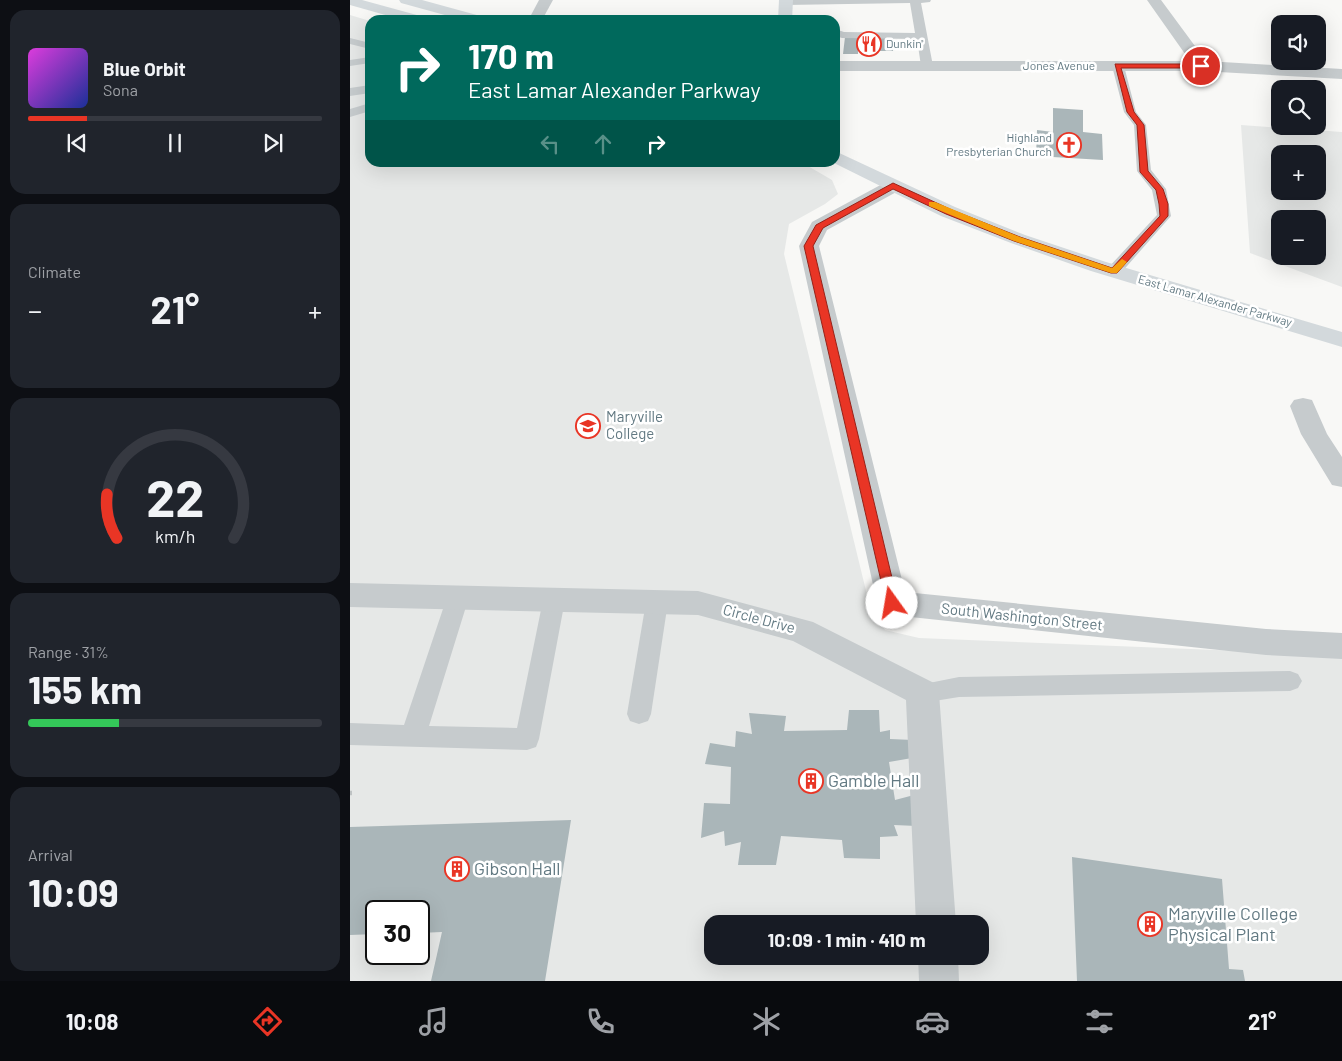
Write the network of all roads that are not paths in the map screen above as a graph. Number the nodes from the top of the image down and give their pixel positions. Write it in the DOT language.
graph roads {
  1 [pos="406,0"];
  2 [pos="546,0"];
  3 [pos="922,0"];
  4 [pos="1154,0"];
  5 [pos="350,1"];
  6 [pos="786,1"];
  7 [pos="832,4"];
  8 [pos="401,15"];
  9 [pos="461,15"];
  10 [pos="537,15"];
  11 [pos="785,15"];
  12 [pos="840,34"];
  13 [pos="922,36"];
  14 [pos="350,41"];
  15 [pos="365,45"];
  16 [pos="365,61"];
  17 [pos="350,63"];
  18 [pos="840,66"];
  19 [pos="927,66"];
  20 [pos="1118,66"];
  21 [pos="1201,66"];
  22 [pos="1342,74"];
  23 [pos="365,90"];
  24 [pos="350,92"];
  25 [pos="365,108"];
  26 [pos="350,113"];
  27 [pos="840,141"];
  28 [pos="840,160"];
  29 [pos="893,186"];
  30 [pos="1114,271"];
  31 [pos="1342,340"];
  32 [pos="1303,406"];
  33 [pos="1342,478"];
  34 [pos="350,595"];
  35 [pos="458,597"];
  36 [pos="554,600"];
  37 [pos="657,602"];
  38 [pos="1342,646"];
  39 [pos="1290,681"];
  40 [pos="922,693"];
  41 [pos="638,714"];
  42 [pos="350,734"];
  43 [pos="413,736"];
  44 [pos="935,915"];
  45 [pos="938,965"];
  46 [pos="939,981"];
  1 -- 9 [label="main road"];
  2 -- 10 [label="street"];
  3 -- 7 [label="lane"];
  3 -- 13 [label="lane"];
  4 -- 21 [label="street"];
  5 -- 8 [label="main road"];
  6 -- 7 [label="lane"];
  6 -- 11 [label="main road"];
  12 -- 13 [label="lane"];
  13 -- 19 [label="lane"];
  14 -- 15 [label="lane"];
  16 -- 17 [label="lane"];
  18 -- 19 [label="street, Jones Avenue"];
  19 -- 20 [label="street, Jones Avenue"];
  20 -- 21 [label="street, Jones Avenue"];
  20 -- 30 [label="lane"];
  21 -- 22 [label="street, Jones Avenue"];
  23 -- 24 [label="lane"];
  25 -- 26 [label="lane"];
  27 -- 29 [label="main road, East Lamar Alexander Parkway"];
  28 -- 29 [label="main road, East Lamar Alexander Parkway"];
  29 -- 30 [label="main road, East Lamar Alexander Parkway"];
  29 -- 38 [label="street, South Washington Street"];
  30 -- 31 [label="main road, East Lamar Alexander Parkway"];
  32 -- 33 [label="street"];
  34 -- 35 [label="street, Circle Drive"];
  35 -- 36 [label="street, Circle Drive"];
  35 -- 43 [label="lane"];
  36 -- 37 [label="street, Circle Drive"];
  36 -- 43 [label="lane"];
  37 -- 40 [label="street, Circle Drive"];
  37 -- 41 [label="lane"];
  39 -- 40 [label="lane"];
  40 -- 44 [label="street"];
  42 -- 43 [label="lane"];
  45 -- 46 [label="street"];
}
